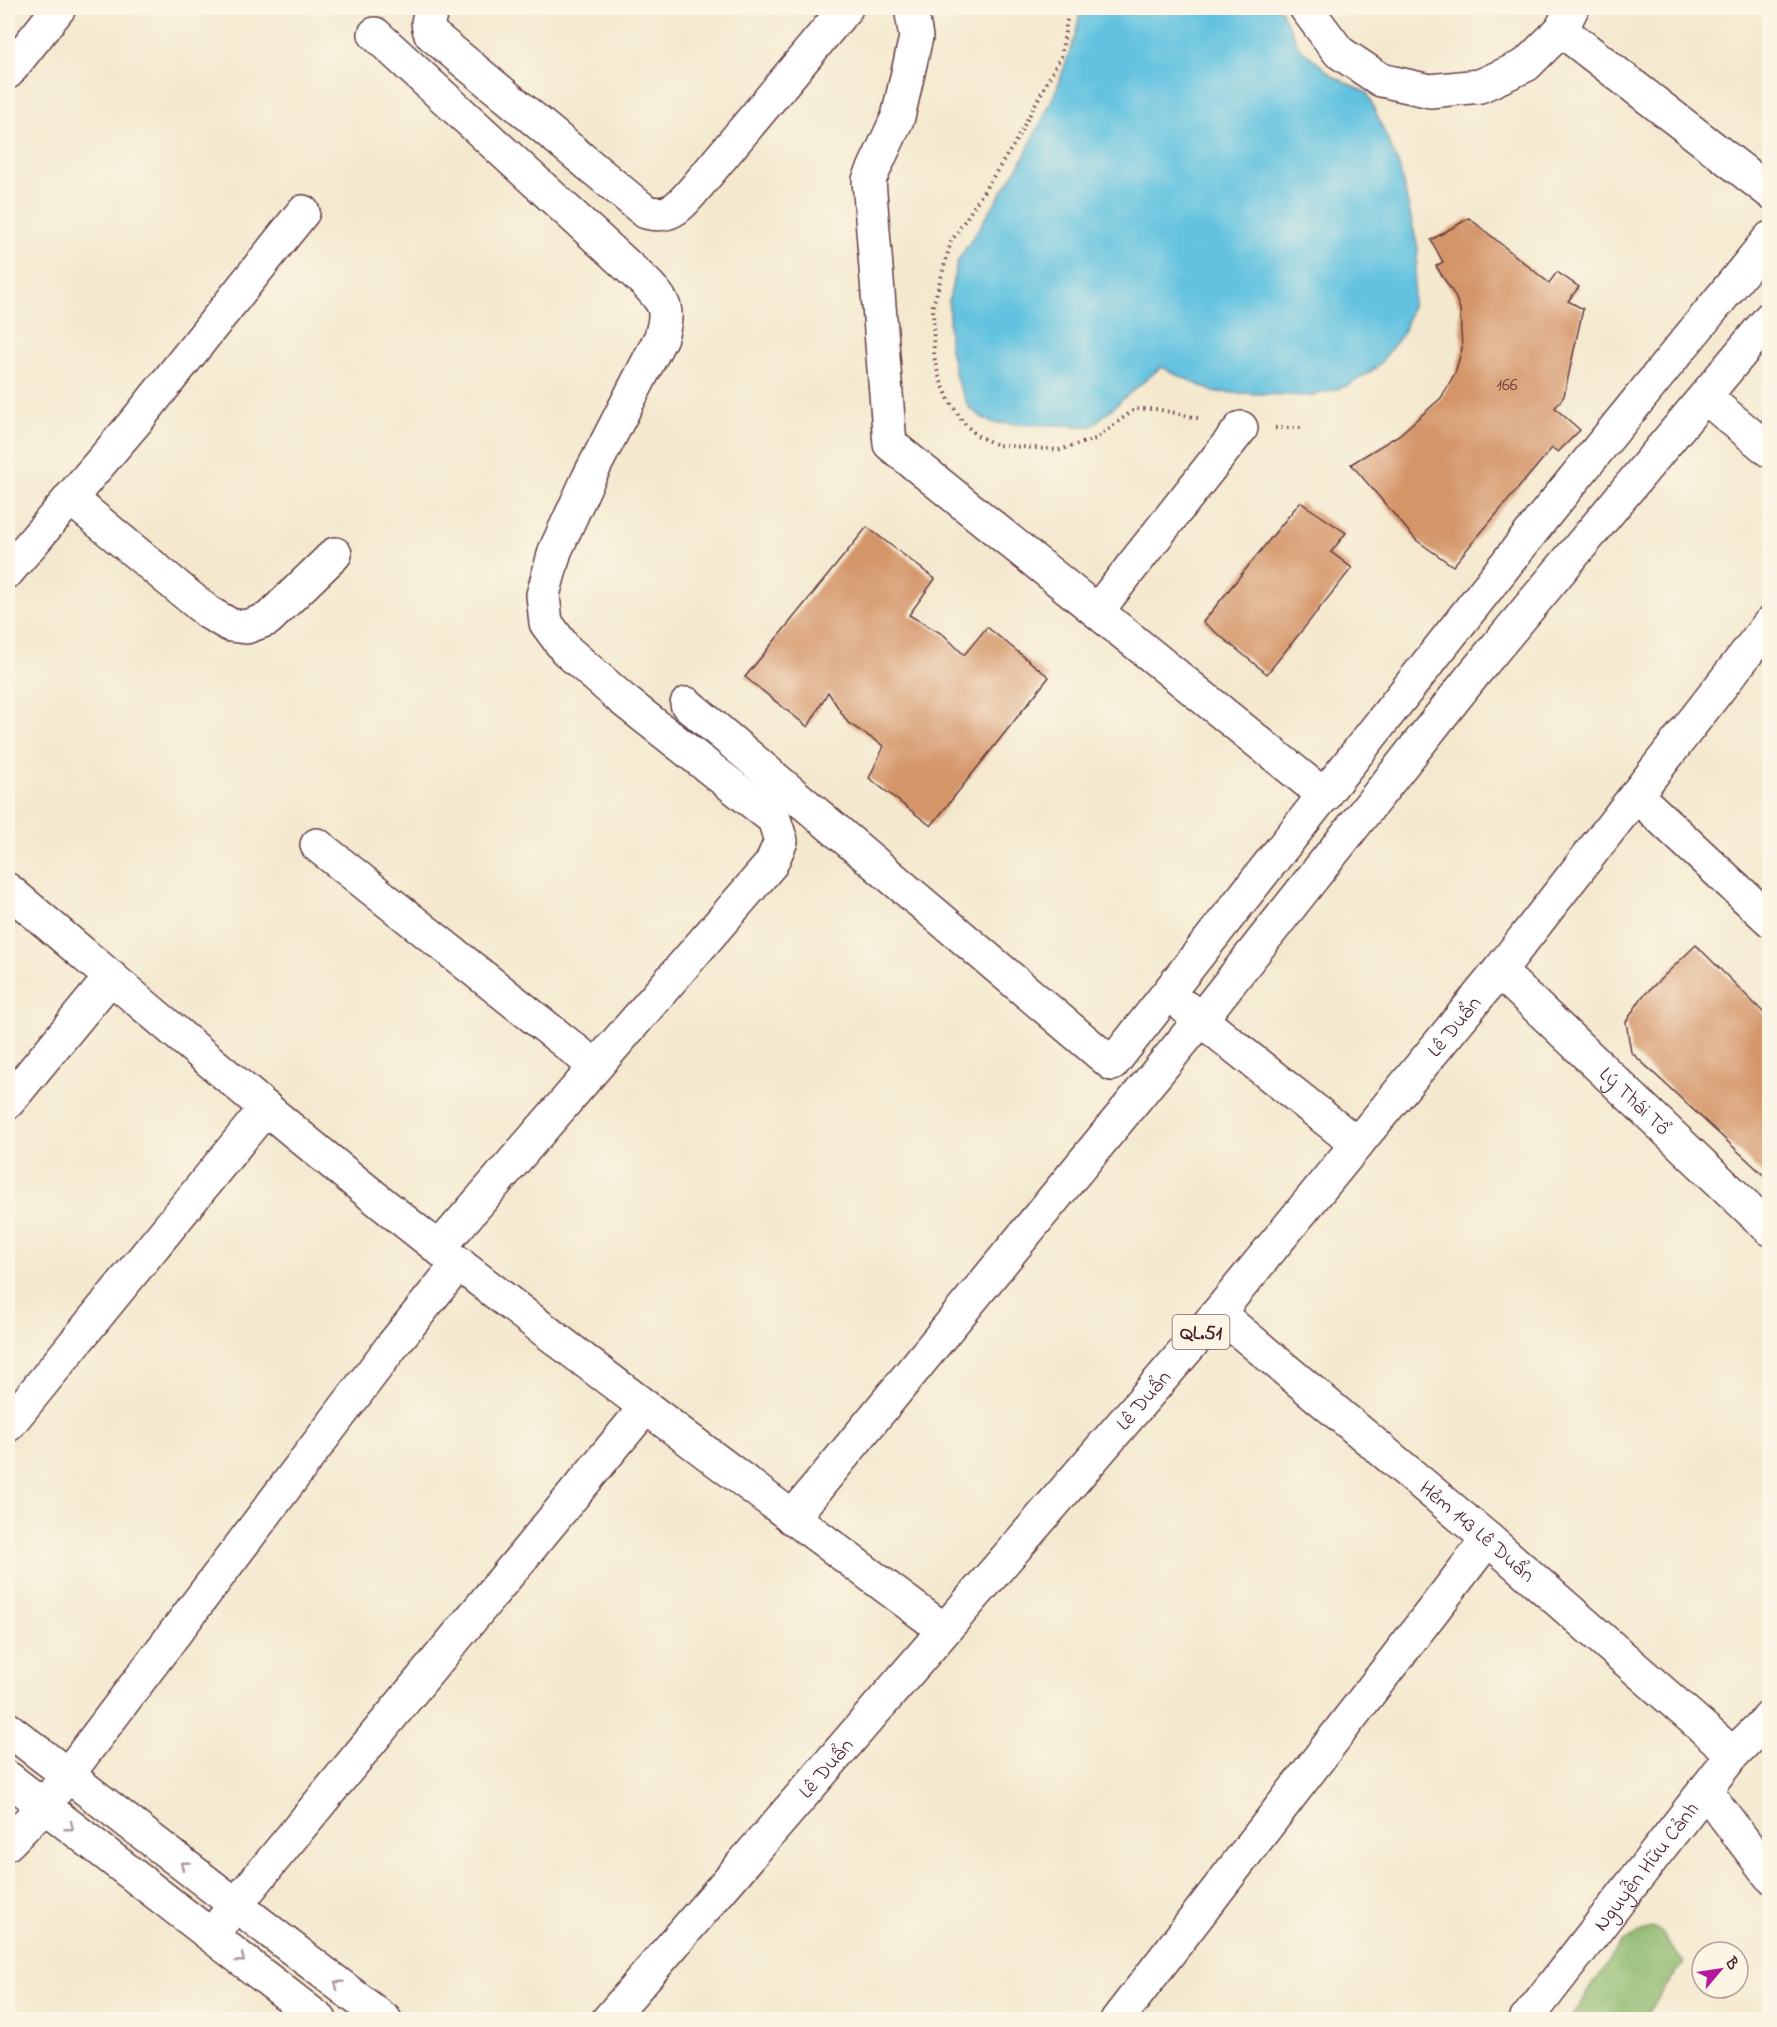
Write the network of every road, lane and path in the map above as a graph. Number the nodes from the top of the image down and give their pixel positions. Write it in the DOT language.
graph roads {
  1 [pos="58,8"];
  2 [pos="434,8"];
  3 [pos="846,8"];
  4 [pos="911,8"];
  5 [pos="1069,8"];
  6 [pos="1306,8"];
  7 [pos="1567,19"];
  8 [pos="375,34"];
  9 [pos="8,72"];
  10 [pos="1770,192"];
  11 [pos="303,212"];
  12 [pos="1770,238"];
  13 [pos="1770,318"];
  14 [pos="1705,397"];
  15 [pos="1241,428"];
  16 [pos="1301,428"];
  17 [pos="1770,451"];
  18 [pos="70,498"];
  19 [pos="18,538"];
  20 [pos="334,554"];
  21 [pos="8,571"];
  22 [pos="1097,611"];
  23 [pos="1770,623"];
  24 [pos="1440,648"];
  25 [pos="1473,675"];
  26 [pos="687,704"];
  27 [pos="1325,795"];
  28 [pos="1636,795"];
  29 [pos="317,845"];
  30 [pos="8,890"];
  31 [pos="1770,920"];
  32 [pos="1499,970"];
  33 [pos="111,977"];
  34 [pos="1168,995"];
  35 [pos="1201,1019"];
  36 [pos="595,1066"];
  37 [pos="8,1102"];
  38 [pos="266,1108"];
  39 [pos="1357,1144"];
  40 [pos="1770,1229"];
  41 [pos="449,1256"];
  42 [pos="1218,1313"];
  43 [pos="645,1408"];
  44 [pos="8,1425"];
  45 [pos="792,1518"];
  46 [pos="1488,1539"];
  47 [pos="943,1629"];
  48 [pos="1770,1717"];
  49 [pos="8,1729"];
  50 [pos="1733,1754"];
  51 [pos="67,1774"];
  52 [pos="8,1778"];
  53 [pos="1705,1790"];
  54 [pos="44,1806"];
  55 [pos="8,1843"];
  56 [pos="1770,1876"];
  57 [pos="237,1906"];
  58 [pos="211,1935"];
  59 [pos="320,2019"];
  60 [pos="385,2019"];
  61 [pos="608,2019"];
  62 [pos="1117,2019"];
  63 [pos="1526,2019"];
  1 -- 9 [label="street"];
  2 -- 3 [label="street"];
  4 -- 22 [label="street"];
  5 -- 15 [label="path"];
  6 -- 7 [label="street"];
  7 -- 10 [label="street"];
  8 -- 36 [label="street"];
  11 -- 18 [label="street"];
  12 -- 24 [label="street"];
  13 -- 14 [label="street"];
  14 -- 17 [label="street"];
  14 -- 25 [label="street"];
  15 -- 16 [label="path"];
  15 -- 22 [label="street"];
  18 -- 19 [label="street"];
  18 -- 20 [label="street"];
  19 -- 21 [label="street"];
  22 -- 27 [label="street"];
  23 -- 28 [label="street, Lê Duẩn / QL.51"];
  24 -- 25 [label="street"];
  24 -- 27 [label="street"];
  25 -- 35 [label="street"];
  26 -- 34 [label="street"];
  27 -- 34 [label="street"];
  28 -- 31 [label="street"];
  28 -- 32 [label="street, Lê Duẩn / QL.51"];
  29 -- 36 [label="street"];
  30 -- 33 [label="street"];
  32 -- 39 [label="street, Lê Duẩn / QL.51"];
  32 -- 40 [label="street, Lý Thái Tổ"];
  33 -- 37 [label="street"];
  33 -- 38 [label="street"];
  34 -- 35 [label="street"];
  35 -- 39 [label="street"];
  35 -- 45 [label="street"];
  36 -- 41 [label="street"];
  38 -- 41 [label="street"];
  38 -- 44 [label="street"];
  39 -- 42 [label="street, Lê Duẩn / QL.51"];
  41 -- 43 [label="street"];
  41 -- 51 [label="street"];
  42 -- 46 [label="street, Hẻm 143 Lê Duẩn"];
  42 -- 47 [label="street, Lê Duẩn / QL.51"];
  43 -- 45 [label="street"];
  43 -- 57 [label="street"];
  45 -- 47 [label="street"];
  46 -- 50 [label="street, Hẻm 143 Lê Duẩn"];
  46 -- 62 [label="street"];
  47 -- 61 [label="street, Lê Duẩn / QL.51"];
  48 -- 50 [label="street, Nguyễn Hữu Cảnh"];
  49 -- 51 [label="street"];
  50 -- 53 [label="street, Nguyễn Hữu Cảnh"];
  51 -- 54 [label="street"];
  57 -- 51 [label="street, one-way"];
  52 -- 54 [label="street"];
  53 -- 56 [label="street"];
  53 -- 63 [label="street, Nguyễn Hữu Cảnh"];
  54 -- 55 [label="street"];
  54 -- 58 [label="street, one-way"];
  57 -- 58 [label="street"];
  60 -- 57 [label="street, one-way"];
  58 -- 59 [label="street, one-way"];
}
